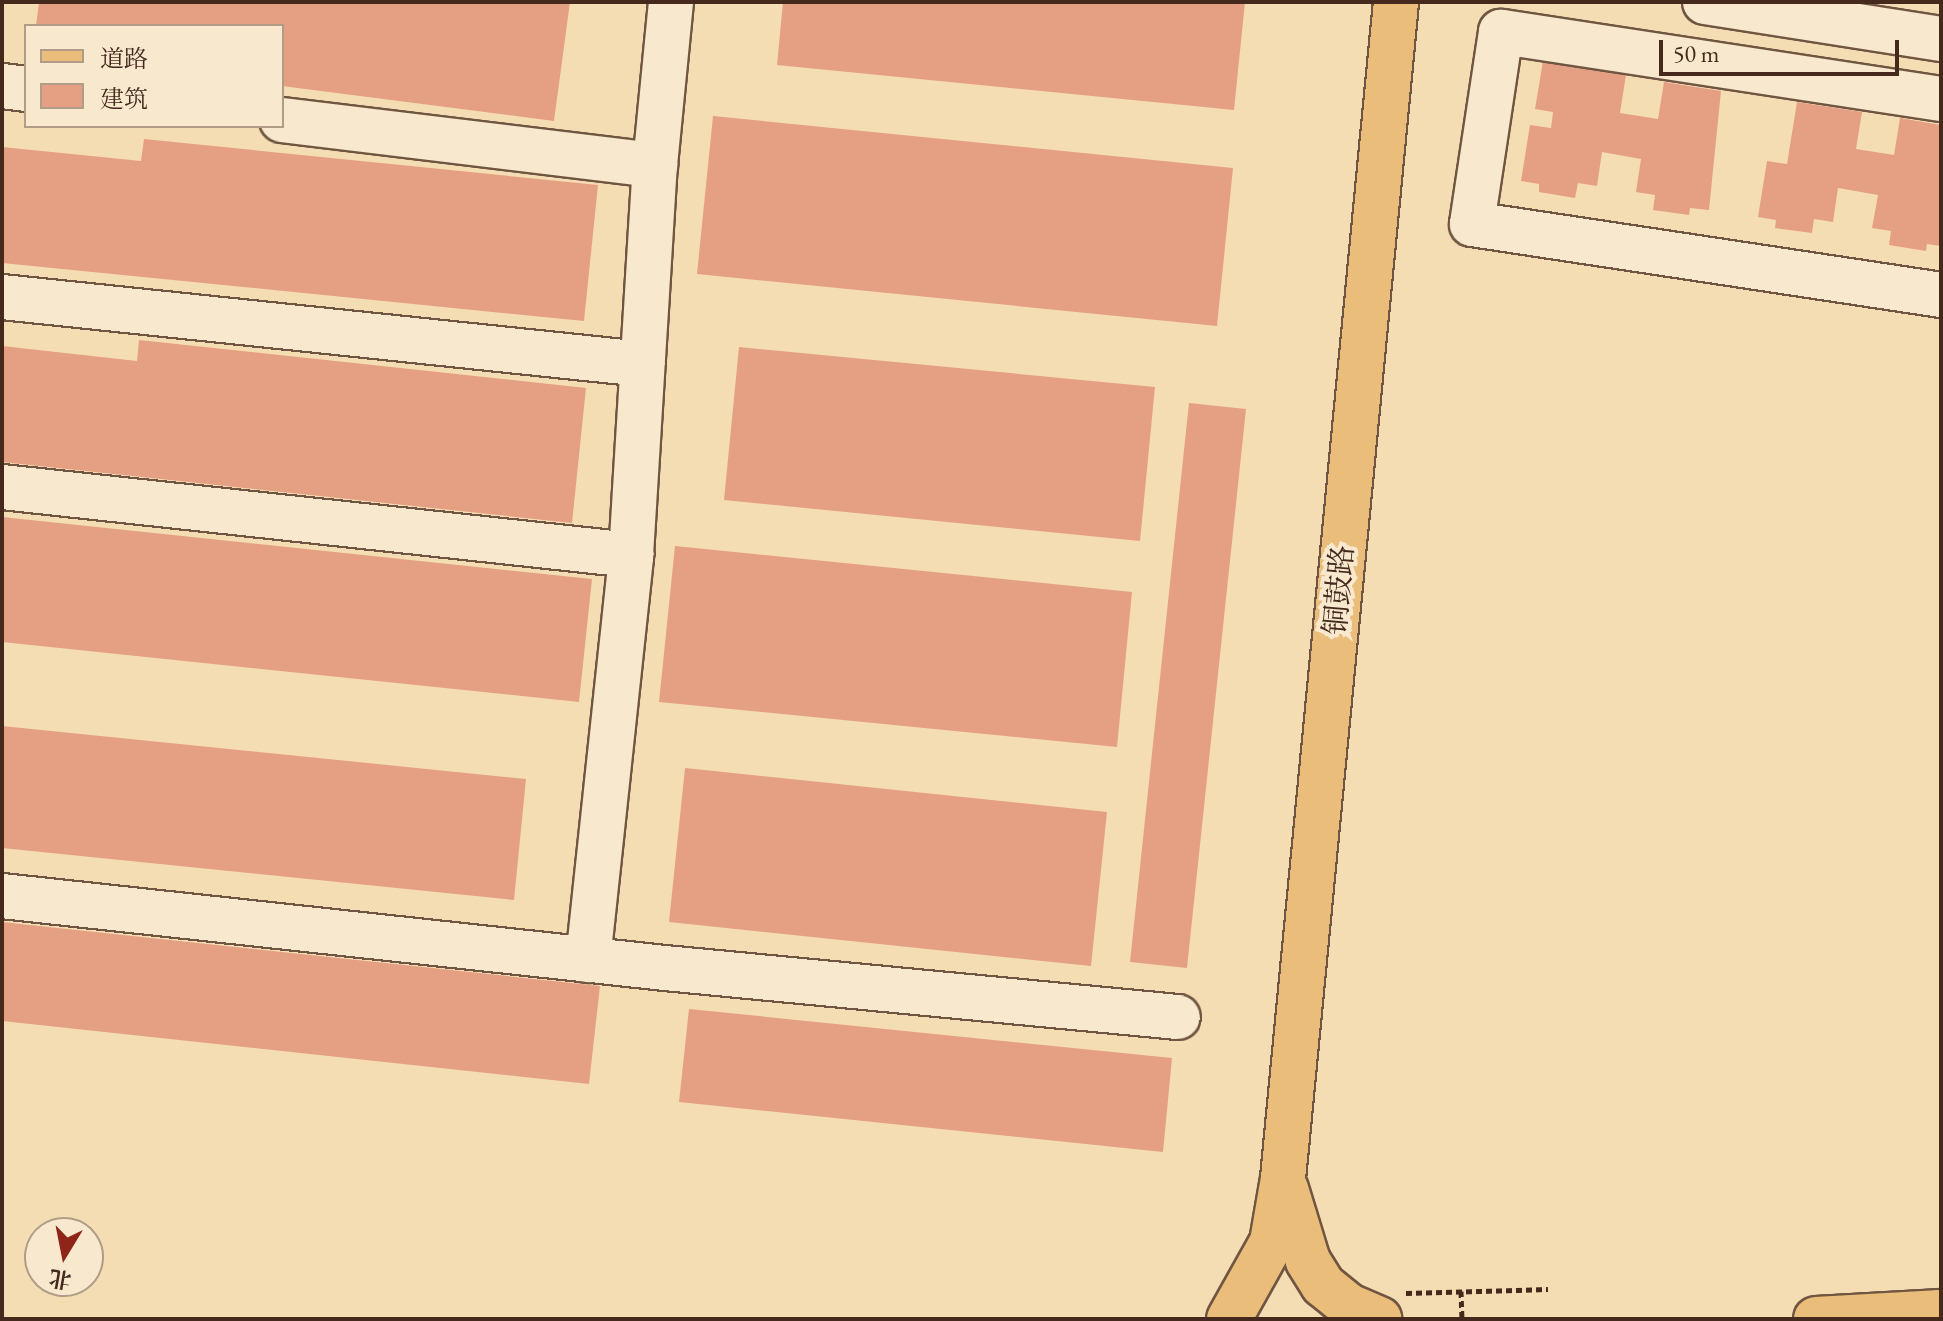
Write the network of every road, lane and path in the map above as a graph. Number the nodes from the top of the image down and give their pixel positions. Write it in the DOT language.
graph roads {
  1 [pos="671,2"];
  2 [pos="1396,2"];
  3 [pos="1705,2"];
  4 [pos="1941,39"];
  5 [pos="2,86"];
  6 [pos="24,89"];
  7 [pos="1941,99"];
  8 [pos="284,120"];
  9 [pos="655,165"];
  10 [pos="1941,295"];
  11 [pos="2,297"];
  12 [pos="643,364"];
  13 [pos="2,487"];
  14 [pos="631,555"];
  15 [pos="2,896"];
  16 [pos="588,960"];
  17 [pos="1178,1017"];
  18 [pos="1283,1178"];
  19 [pos="1548,1289"];
  20 [pos="1461,1291"];
  21 [pos="1386,1306"];
  22 [pos="1941,1312"];
  23 [pos="1229,1319"];
  24 [pos="1462,1319"];
  25 [pos="1816,1319"];
  26 [pos="1907,1319"];
  1 -- 9 [label="street"];
  2 -- 18 [label="main road, 铜鼓路"];
  3 -- 4 [label="street"];
  5 -- 6 [label="street"];
  7 -- 10 [label="street"];
  8 -- 9 [label="street"];
  9 -- 12 [label="street"];
  11 -- 12 [label="street"];
  12 -- 14 [label="street"];
  13 -- 14 [label="street"];
  14 -- 16 [label="street"];
  15 -- 16 [label="street"];
  16 -- 17 [label="street"];
  18 -- 21 [label="main road"];
  18 -- 23 [label="main road, 铜鼓路"];
  19 -- 20 [label="path"];
  20 -- 21 [label="path"];
  20 -- 24 [label="path"];
  22 -- 25 [label="main road"];
  22 -- 26 [label="main road"];
}
